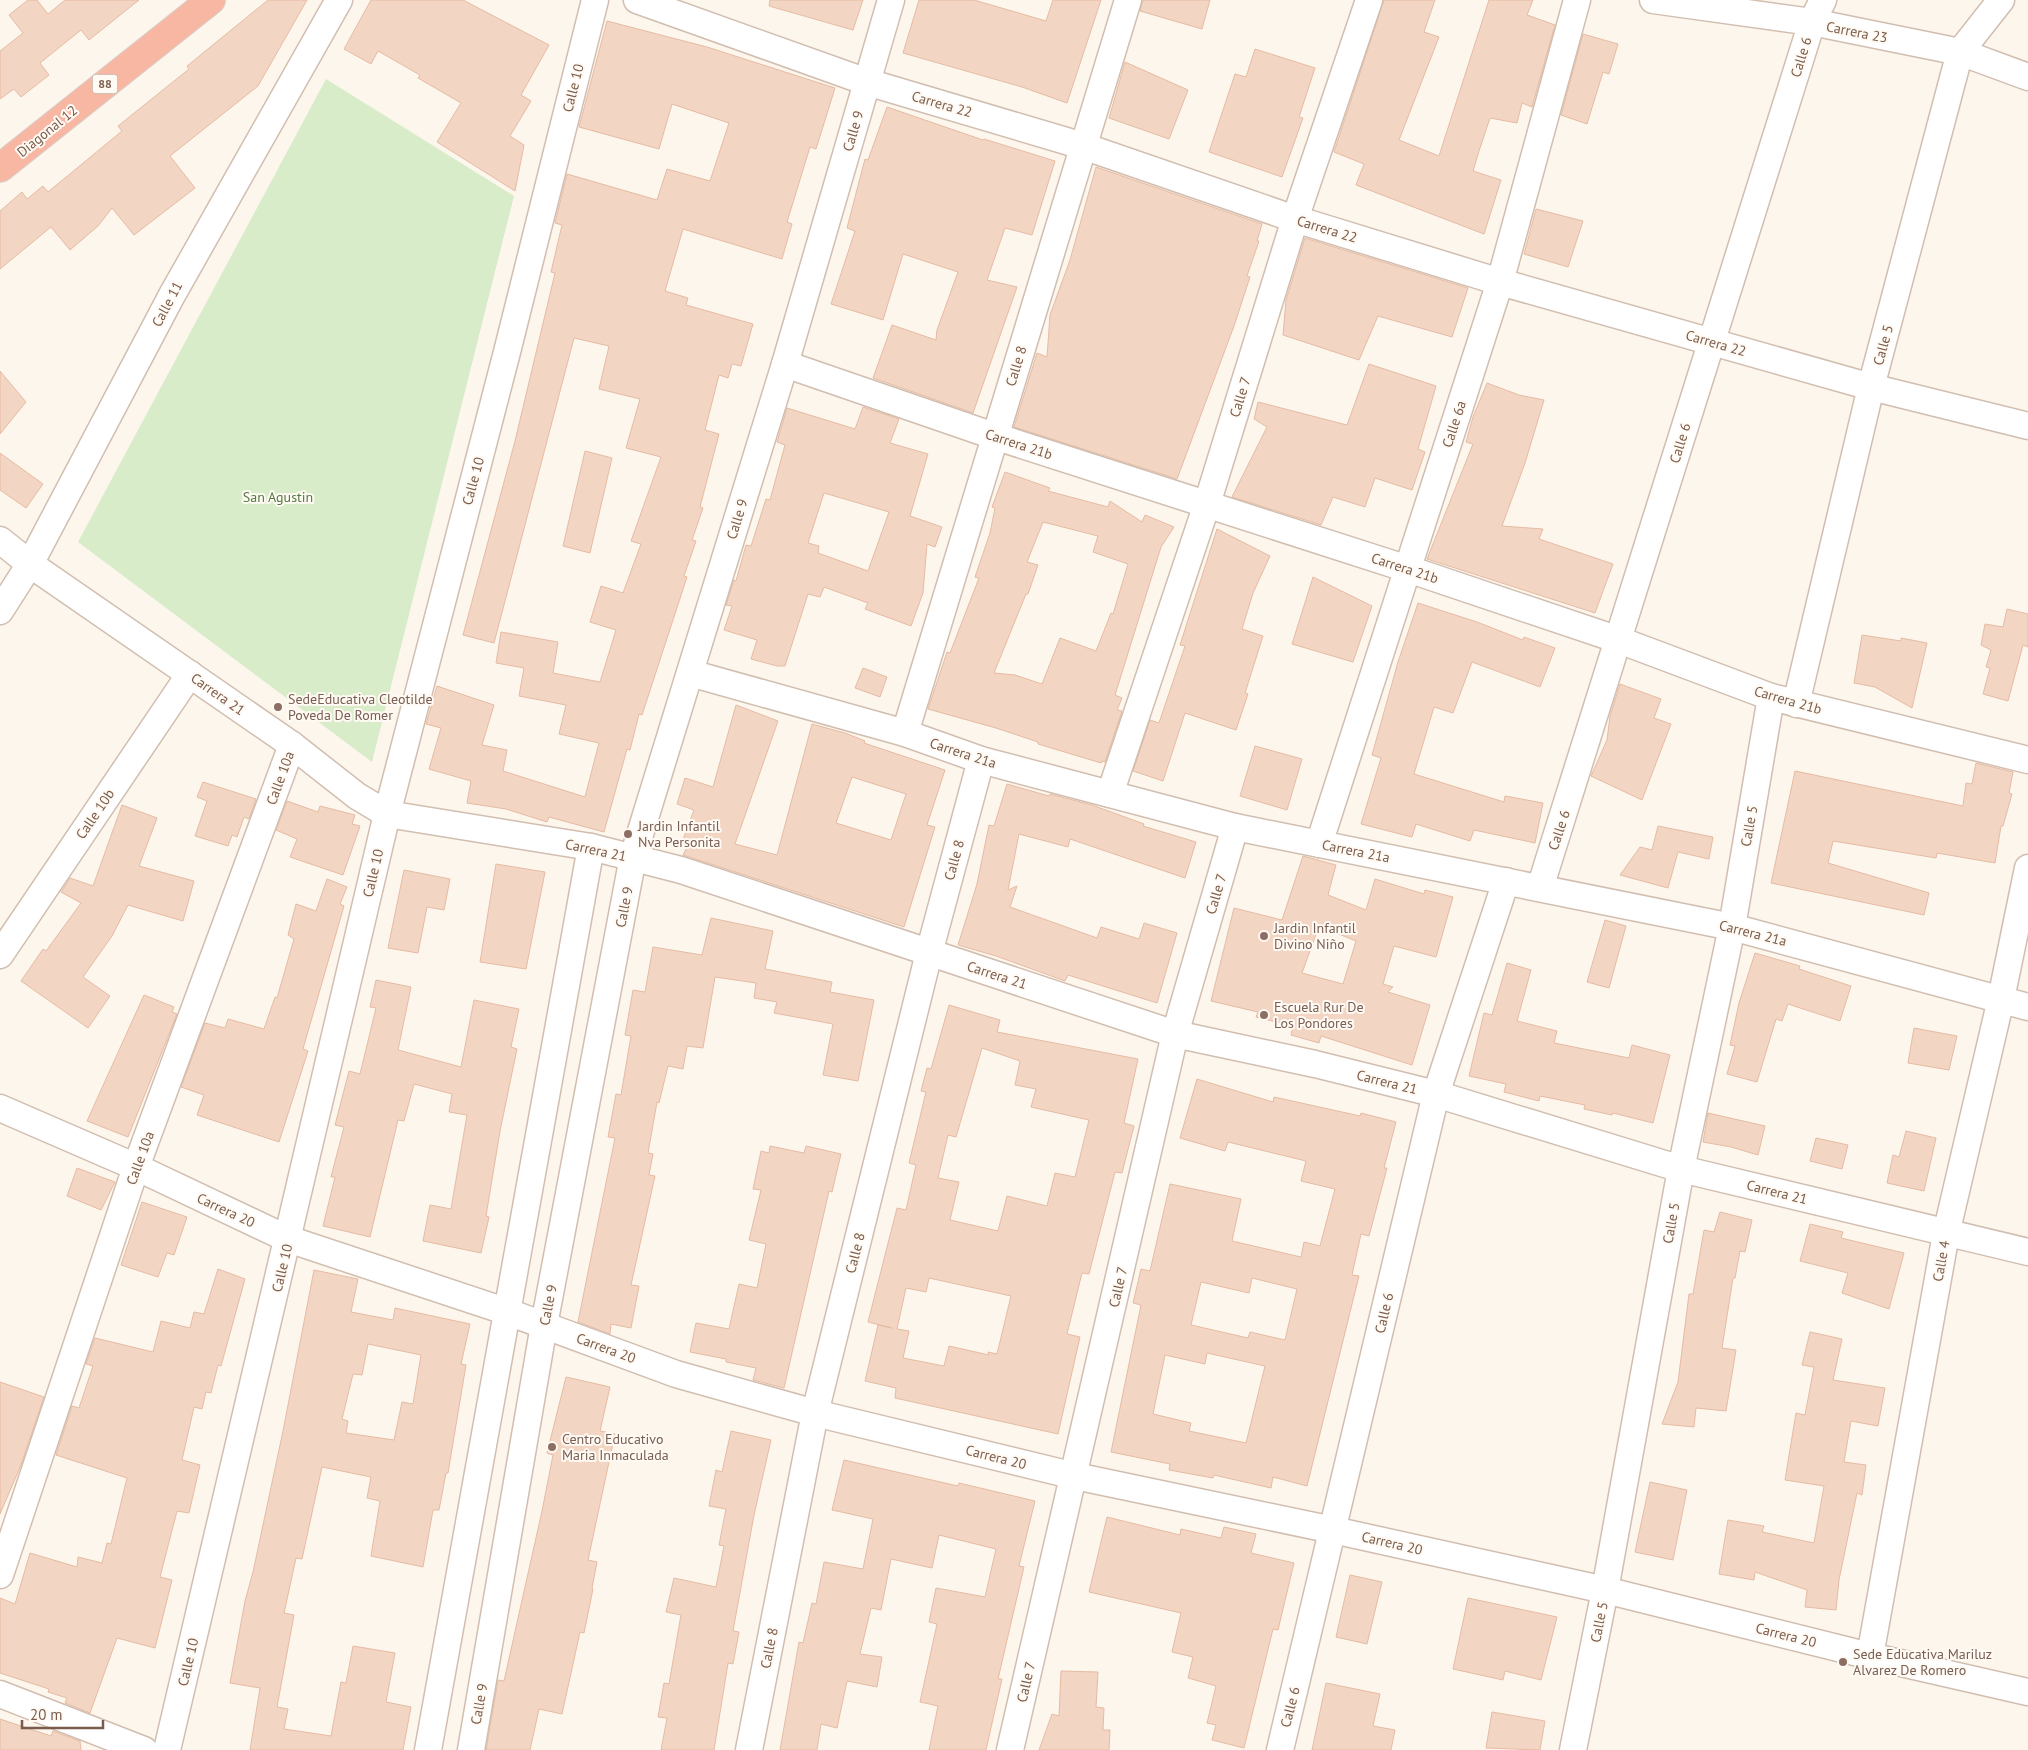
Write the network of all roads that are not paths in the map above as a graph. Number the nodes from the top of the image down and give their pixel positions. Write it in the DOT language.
graph roads {
  1 [pos="211,0"];
  2 [pos="339,0"];
  3 [pos="595,0"];
  4 [pos="637,0"];
  5 [pos="891,0"];
  6 [pos="1128,0"];
  7 [pos="1368,0"];
  8 [pos="1577,0"];
  9 [pos="1653,0"];
  10 [pos="2001,0"];
  11 [pos="1818,11"];
  12 [pos="1960,52"];
  13 [pos="2028,77"];
  14 [pos="867,82"];
  15 [pos="1083,146"];
  16 [pos="0,168"];
  17 [pos="1295,219"];
  18 [pos="1500,282"];
  19 [pos="1712,342"];
  20 [pos="784,364"];
  21 [pos="1872,387"];
  22 [pos="2028,426"];
  23 [pos="994,436"];
  24 [pos="1207,504"];
  25 [pos="0,540"];
  26 [pos="30,564"];
  27 [pos="1408,569"];
  28 [pos="0,611"];
  29 [pos="1619,640"];
  30 [pos="690,673"];
  31 [pos="190,674"];
  32 [pos="1771,697"];
  33 [pos="1796,704"];
  34 [pos="905,733"];
  35 [pos="292,745"];
  36 [pos="981,760"];
  37 [pos="2028,760"];
  38 [pos="1110,794"];
  39 [pos="387,814"];
  40 [pos="1235,827"];
  41 [pos="1319,844"];
  42 [pos="591,847"];
  43 [pos="633,857"];
  44 [pos="2028,868"];
  45 [pos="1506,881"];
  46 [pos="1540,888"];
  47 [pos="1732,927"];
  48 [pos="929,953"];
  49 [pos="0,955"];
  50 [pos="2001,1000"];
  51 [pos="2028,1007"];
  52 [pos="1176,1034"];
  53 [pos="1436,1094"];
  54 [pos="0,1108"];
  55 [pos="136,1167"];
  56 [pos="1681,1169"];
  57 [pos="1946,1234"];
  58 [pos="288,1239"];
  59 [pos="2028,1252"];
  60 [pos="508,1312"];
  61 [pos="544,1325"];
  62 [pos="815,1413"];
  63 [pos="1075,1476"];
  64 [pos="1333,1530"];
  65 [pos="0,1575"];
  66 [pos="1605,1590"];
  67 [pos="1870,1656"];
  68 [pos="2028,1692"];
  69 [pos="0,1694"];
  70 [pos="144,1750"];
  71 [pos="167,1750"];
  72 [pos="428,1750"];
  73 [pos="471,1750"];
  74 [pos="749,1750"];
  75 [pos="1010,1750"];
  76 [pos="1280,1750"];
  77 [pos="1573,1750"];
  1 -- 16 [label="highway, Diagonal 12 / 88"];
  2 -- 26 [label="street, Calle 11"];
  3 -- 39 [label="street, Calle 10"];
  4 -- 14 [label="street, Carrera 22"];
  5 -- 14 [label="street, Calle 9"];
  6 -- 15 [label="street, Calle 8"];
  7 -- 17 [label="street, Calle 7"];
  8 -- 18 [label="street, Calle 6a"];
  9 -- 11 [label="street, Carrera 23"];
  10 -- 12 [label="street, Calle 5"];
  11 -- 12 [label="street, Carrera 23"];
  11 -- 19 [label="street, Calle 6"];
  12 -- 13 [label="street, Carrera 23"];
  12 -- 21 [label="street, Calle 5"];
  14 -- 15 [label="street, Carrera 22"];
  14 -- 20 [label="street, Calle 9"];
  15 -- 17 [label="street, Carrera 22"];
  15 -- 23 [label="street, Calle 8"];
  17 -- 18 [label="street, Carrera 22"];
  17 -- 24 [label="street, Calle 7"];
  18 -- 19 [label="street, Carrera 22"];
  18 -- 27 [label="street, Calle 6a"];
  19 -- 21 [label="street, Carrera 22"];
  19 -- 29 [label="street, Calle 6"];
  20 -- 23 [label="street, Carrera 21b"];
  20 -- 30 [label="street, Calle 9"];
  21 -- 22 [label="street, Carrera 22"];
  21 -- 33 [label="street, Calle 5"];
  23 -- 24 [label="street, Carrera 21b"];
  23 -- 34 [label="street, Calle 8"];
  24 -- 27 [label="street, Carrera 21b"];
  24 -- 38 [label="street, Calle 7"];
  25 -- 26 [label="street, Carrera 21"];
  26 -- 28 [label="street, Calle 11"];
  26 -- 31 [label="street, Carrera 21"];
  27 -- 29 [label="street, Carrera 21b"];
  27 -- 41 [label="street, Calle 6a"];
  29 -- 32 [label="street, Carrera 21b"];
  29 -- 46 [label="street, Calle 6"];
  30 -- 34 [label="street, Carrera 21a"];
  30 -- 43 [label="street, Calle 9"];
  31 -- 35 [label="street, Carrera 21"];
  31 -- 49 [label="street, Calle 10b"];
  32 -- 33 [label="street, Carrera 21b"];
  32 -- 47 [label="street, Calle 5"];
  33 -- 37 [label="street, Carrera 21b"];
  34 -- 36 [label="street, Carrera 21a"];
  35 -- 39 [label="street, Carrera 21"];
  35 -- 55 [label="street, Calle 10a"];
  36 -- 38 [label="street, Carrera 21a"];
  36 -- 48 [label="street, Calle 8"];
  38 -- 40 [label="street, Carrera 21a"];
  39 -- 42 [label="street, Carrera 21"];
  39 -- 58 [label="street, Calle 10"];
  40 -- 41 [label="street, Carrera 21a"];
  40 -- 52 [label="street, Calle 7"];
  41 -- 45 [label="street, Carrera 21a"];
  42 -- 43 [label="street, Carrera 21"];
  42 -- 60 [label="street"];
  43 -- 48 [label="street, Carrera 21"];
  43 -- 61 [label="street, Calle 9"];
  44 -- 50 [label="street, Calle 4"];
  45 -- 46 [label="street, Carrera 21a"];
  45 -- 53 [label="street, Calle 6"];
  46 -- 47 [label="street, Carrera 21a"];
  47 -- 50 [label="street, Carrera 21a"];
  47 -- 56 [label="street, Calle 5"];
  48 -- 52 [label="street, Carrera 21"];
  48 -- 62 [label="street, Calle 8"];
  50 -- 51 [label="street, Carrera 21a"];
  50 -- 57 [label="street, Calle 4"];
  52 -- 53 [label="street, Carrera 21"];
  52 -- 63 [label="street, Calle 7"];
  53 -- 56 [label="street, Carrera 21"];
  53 -- 64 [label="street, Calle 6"];
  54 -- 55 [label="street, Carrera 20"];
  55 -- 58 [label="street, Carrera 20"];
  55 -- 65 [label="street, Calle 10a"];
  56 -- 57 [label="street, Carrera 21"];
  56 -- 66 [label="street, Calle 5"];
  57 -- 59 [label="street, Carrera 21"];
  57 -- 67 [label="street, Calle 4"];
  58 -- 60 [label="street, Carrera 20"];
  58 -- 71 [label="street, Calle 10"];
  60 -- 61 [label="street, Carrera 20"];
  60 -- 72 [label="street"];
  61 -- 62 [label="street, Carrera 20"];
  61 -- 73 [label="street, Calle 9"];
  62 -- 63 [label="street, Carrera 20"];
  62 -- 74 [label="street, Calle 8"];
  63 -- 64 [label="street, Carrera 20"];
  63 -- 75 [label="street, Calle 7"];
  64 -- 66 [label="street, Carrera 20"];
  64 -- 76 [label="street, Calle 6"];
  66 -- 67 [label="street, Carrera 20"];
  66 -- 77 [label="street, Calle 5"];
  67 -- 68 [label="street, Carrera 20"];
  69 -- 70 [label="street"];
}
